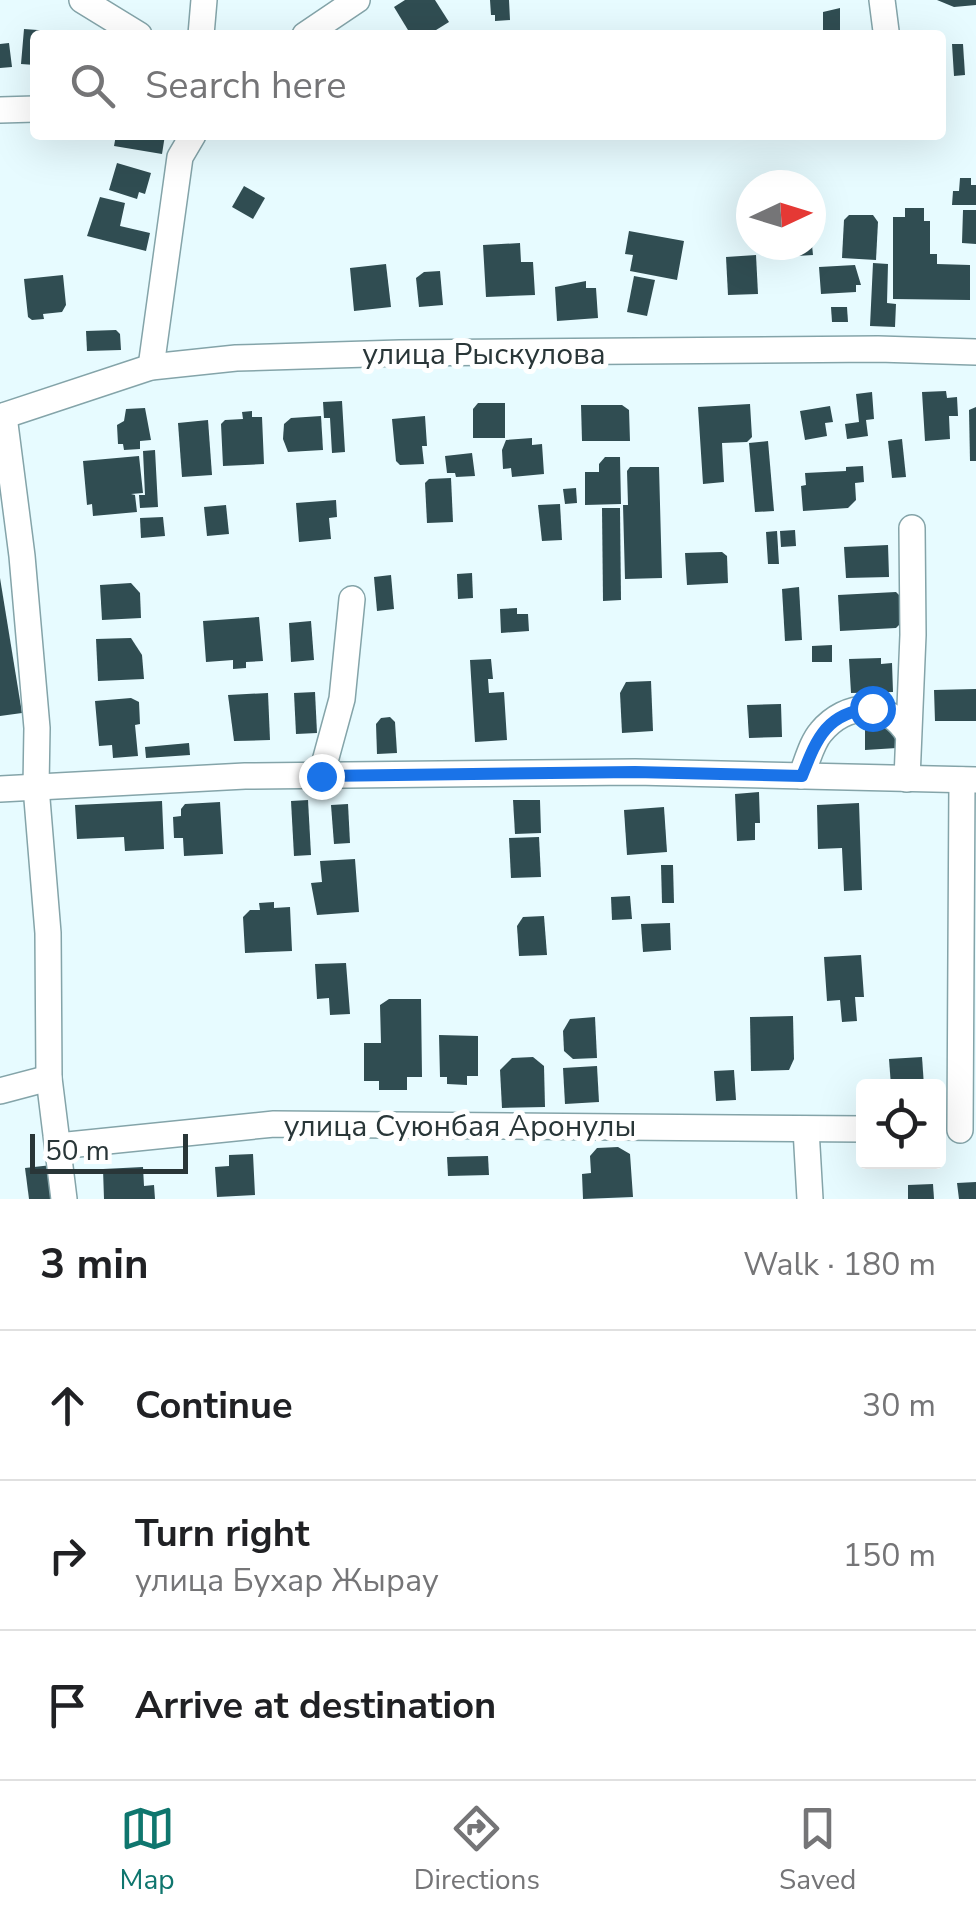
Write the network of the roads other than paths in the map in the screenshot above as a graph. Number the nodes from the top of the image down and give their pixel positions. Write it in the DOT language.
graph roads {
  1 [pos="82,0"];
  2 [pos="357,0"];
  3 [pos="882,0"];
  4 [pos="131,30"];
  5 [pos="312,30"];
  6 [pos="886,30"];
  7 [pos="30,109"];
  8 [pos="0,110"];
  9 [pos="190,140"];
  10 [pos="976,352"];
  11 [pos="150,366"];
  12 [pos="2,416"];
  13 [pos="912,528"];
  14 [pos="352,599"];
  15 [pos="908,734"];
  16 [pos="321,776"];
  17 [pos="802,776"];
  18 [pos="908,779"];
  19 [pos="969,780"];
  20 [pos="36,787"];
  21 [pos="0,789"];
  22 [pos="48,1078"];
  23 [pos="0,1091"];
  24 [pos="806,1129"];
  25 [pos="856,1130"];
  26 [pos="958,1130"];
  27 [pos="58,1146"];
  28 [pos="64,1199"];
  29 [pos="810,1199"];
  1 -- 4 [label="street"];
  2 -- 5 [label="street"];
  3 -- 6 [label="street"];
  7 -- 8 [label="street"];
  9 -- 11 [label="street"];
  10 -- 11 [label="street, улица Рыскулова"];
  11 -- 12 [label="street, улица Рыскулова"];
  12 -- 20 [label="street"];
  13 -- 15 [label="street"];
  14 -- 16 [label="street"];
  15 -- 17 [label="street"];
  15 -- 18 [label="street"];
  16 -- 17 [label="street"];
  16 -- 20 [label="street"];
  17 -- 18 [label="street"];
  18 -- 19 [label="street"];
  19 -- 26 [label="street"];
  20 -- 21 [label="street"];
  20 -- 22 [label="street"];
  22 -- 23 [label="street"];
  22 -- 27 [label="street"];
  24 -- 25 [label="street, улица Суюнбая Аронулы"];
  24 -- 27 [label="street, улица Суюнбая Аронулы"];
  24 -- 29 [label="street"];
  27 -- 28 [label="street"];
}
